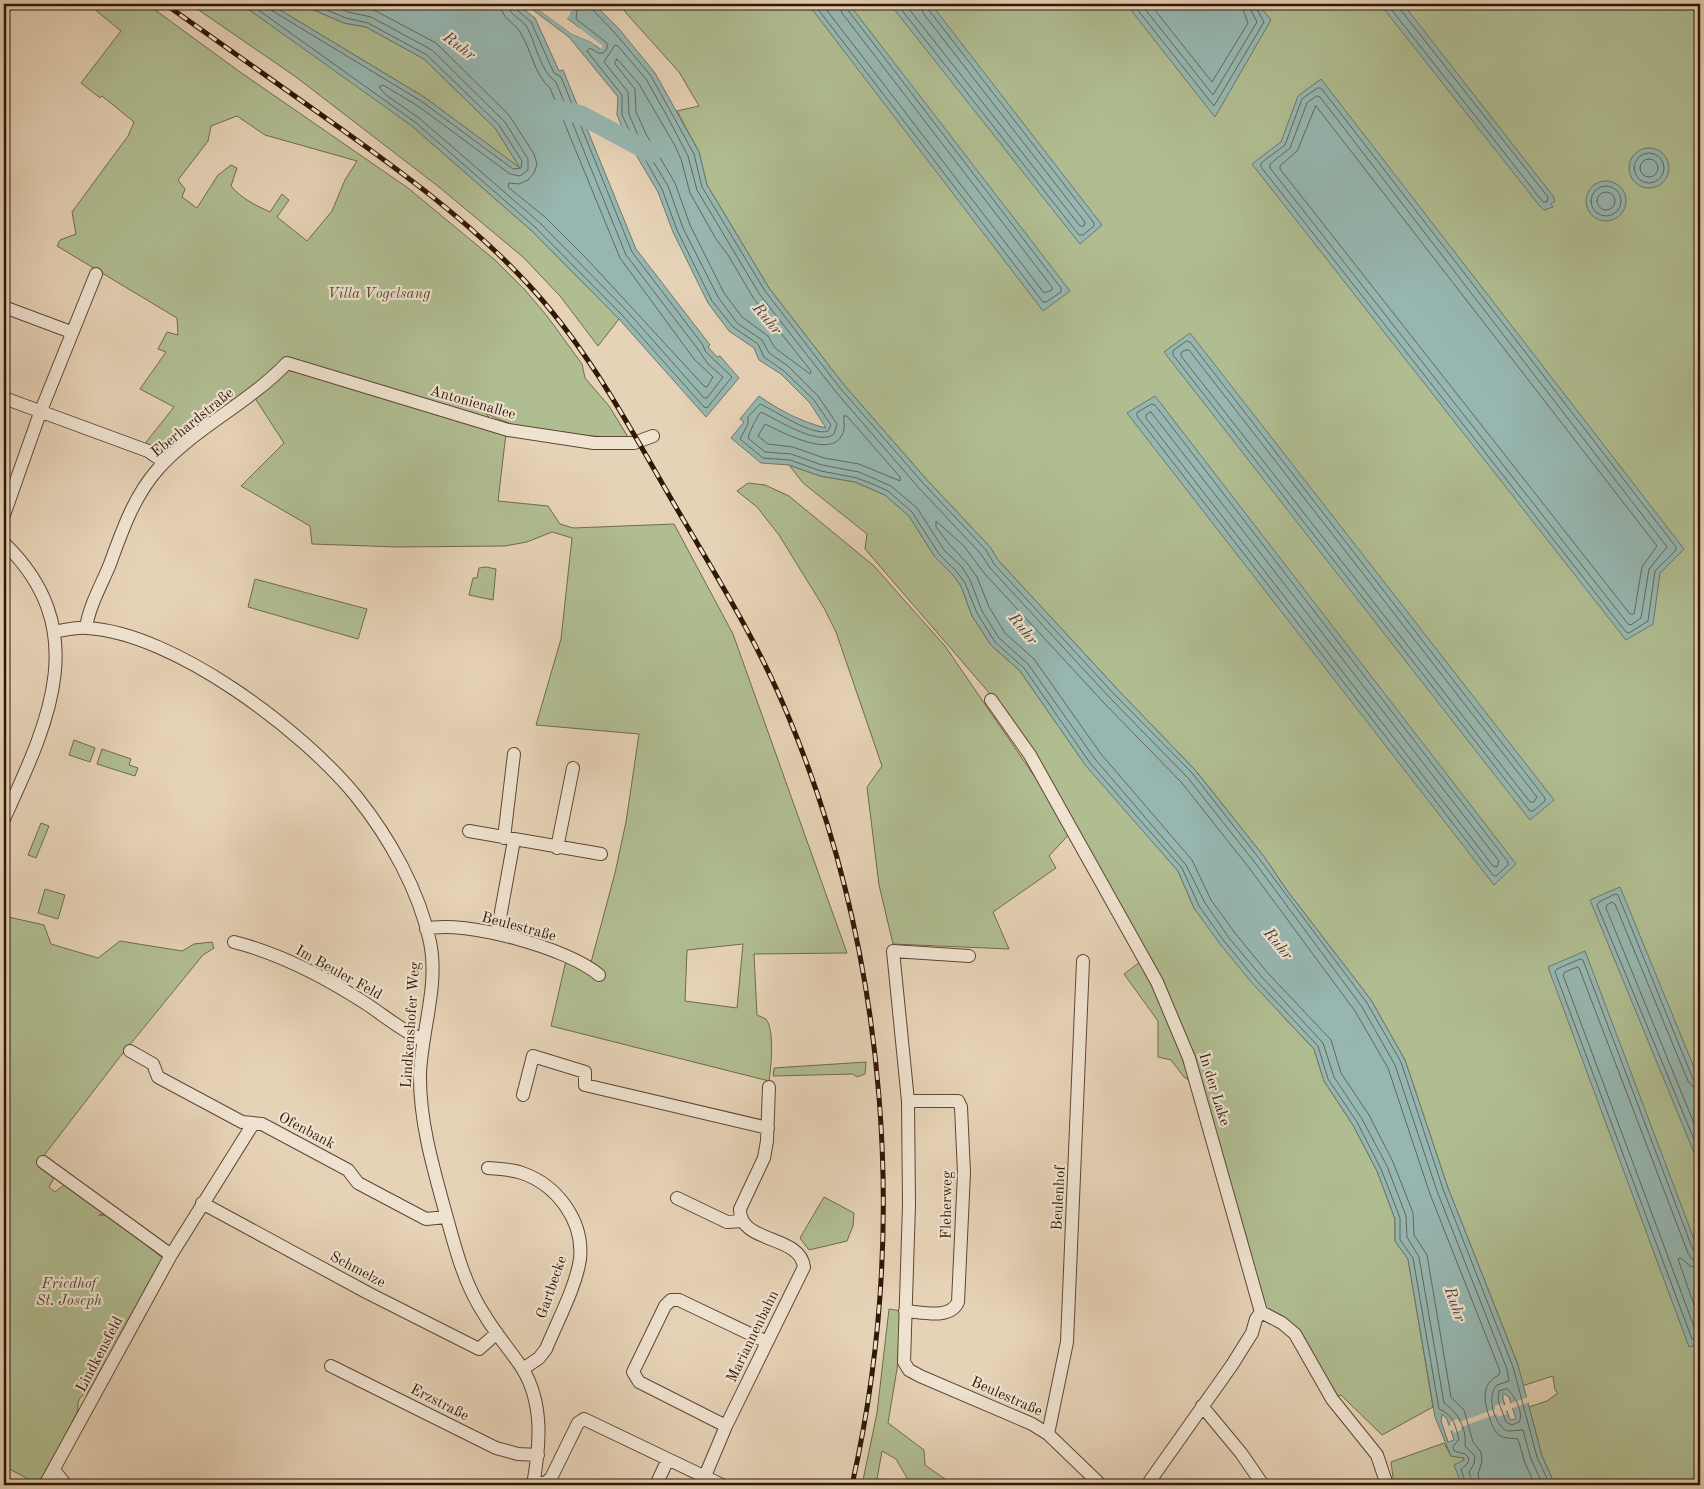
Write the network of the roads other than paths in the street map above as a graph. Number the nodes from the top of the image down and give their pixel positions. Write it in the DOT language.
graph roads {
  1 [pos="96,274"];
  2 [pos="4,307"];
  3 [pos="71,332"];
  4 [pos="287,363"];
  5 [pos="4,398"];
  6 [pos="40,413"];
  7 [pos="653,436"];
  8 [pos="164,462"];
  9 [pos="4,515"];
  10 [pos="4,542"];
  11 [pos="86,628"];
  12 [pos="54,632"];
  13 [pos="991,700"];
  14 [pos="514,754"];
  15 [pos="573,768"];
  16 [pos="4,819"];
  17 [pos="469,831"];
  18 [pos="509,839"];
  19 [pos="557,848"];
  20 [pos="601,854"];
  21 [pos="426,929"];
  22 [pos="497,934"];
  23 [pos="234,942"];
  24 [pos="970,956"];
  25 [pos="1084,961"];
  26 [pos="599,974"];
  27 [pos="423,1040"];
  28 [pos="130,1052"];
  29 [pos="769,1087"];
  30 [pos="523,1095"];
  31 [pos="908,1101"];
  32 [pos="253,1124"];
  33 [pos="768,1128"];
  34 [pos="43,1162"];
  35 [pos="488,1168"];
  36 [pos="677,1198"];
  37 [pos="202,1203"];
  38 [pos="446,1217"];
  39 [pos="742,1221"];
  40 [pos="171,1255"];
  41 [pos="905,1311"];
  42 [pos="1266,1315"];
  43 [pos="497,1332"];
  44 [pos="767,1342"];
  45 [pos="331,1366"];
  46 [pos="523,1369"];
  47 [pos="1202,1406"];
  48 [pos="726,1426"];
  49 [pos="1048,1434"];
  50 [pos="538,1455"];
  51 [pos="668,1459"];
  52 [pos="54,1470"];
  53 [pos="705,1476"];
  54 [pos="533,1484"];
  55 [pos="46,1485"];
  56 [pos="66,1485"];
  57 [pos="656,1485"];
  58 [pos="722,1485"];
  59 [pos="1101,1485"];
  60 [pos="1148,1485"];
  61 [pos="1263,1485"];
  62 [pos="1387,1485"];
  1 -- 3 [label="street"];
  2 -- 3 [label="street"];
  3 -- 6 [label="street"];
  4 -- 7 [label="street, Antonienallee"];
  4 -- 8 [label="street, Eberhardstraße"];
  5 -- 6 [label="street"];
  6 -- 8 [label="street"];
  6 -- 9 [label="street"];
  8 -- 11 [label="street, Eberhardstraße"];
  10 -- 12 [label="street"];
  11 -- 12 [label="street, Lindkenshofer Weg"];
  11 -- 21 [label="street, Lindkenshofer Weg"];
  12 -- 16 [label="street"];
  13 -- 42 [label="street, In der Lake"];
  14 -- 18 [label="street"];
  15 -- 19 [label="street"];
  17 -- 18 [label="street"];
  18 -- 19 [label="street"];
  18 -- 22 [label="street"];
  19 -- 20 [label="street"];
  21 -- 22 [label="street, Beulestraße"];
  21 -- 27 [label="street, Lindkenshofer Weg"];
  22 -- 26 [label="street, Beulestraße"];
  23 -- 27 [label="street, Im Beuler Feld"];
  24 -- 31 [label="street"];
  25 -- 49 [label="street, Beulenhof"];
  27 -- 38 [label="street, Lindkenshofer Weg"];
  28 -- 32 [label="street, Ofenbank"];
  29 -- 33 [label="street"];
  30 -- 33 [label="street"];
  31 -- 41 [label="street"];
  31 -- 41 [label="street, Fleherweg"];
  32 -- 37 [label="street, Lindkensfeld"];
  32 -- 38 [label="street, Ofenbank"];
  33 -- 39 [label="street"];
  34 -- 40 [label="street"];
  35 -- 46 [label="street, Gartbecke"];
  36 -- 39 [label="street, Mariannenbahn"];
  37 -- 40 [label="street, Lindkensfeld"];
  37 -- 43 [label="street, Schmelze"];
  38 -- 43 [label="street, Lindkenshofer Weg"];
  39 -- 44 [label="street, Mariannenbahn"];
  40 -- 52 [label="street, Lindkensfeld"];
  41 -- 49 [label="street, Beulestraße"];
  42 -- 47 [label="street"];
  42 -- 62 [label="street"];
  43 -- 46 [label="street, Lindkenshofer Weg"];
  44 -- 48 [label="street, Mariannenbahn"];
  44 -- 48 [label="street"];
  45 -- 50 [label="street, Erzstraße"];
  46 -- 50 [label="street, Lindkenshofer Weg"];
  47 -- 60 [label="street"];
  47 -- 61 [label="street"];
  48 -- 53 [label="street, Mariannenbahn"];
  49 -- 59 [label="street, Beulestraße"];
  50 -- 54 [label="street, Lindkenshofer Weg"];
  51 -- 53 [label="street"];
  51 -- 54 [label="street"];
  51 -- 57 [label="street"];
  52 -- 55 [label="street, Lindkensfeld"];
  52 -- 56 [label="street"];
  53 -- 58 [label="street"];
}
